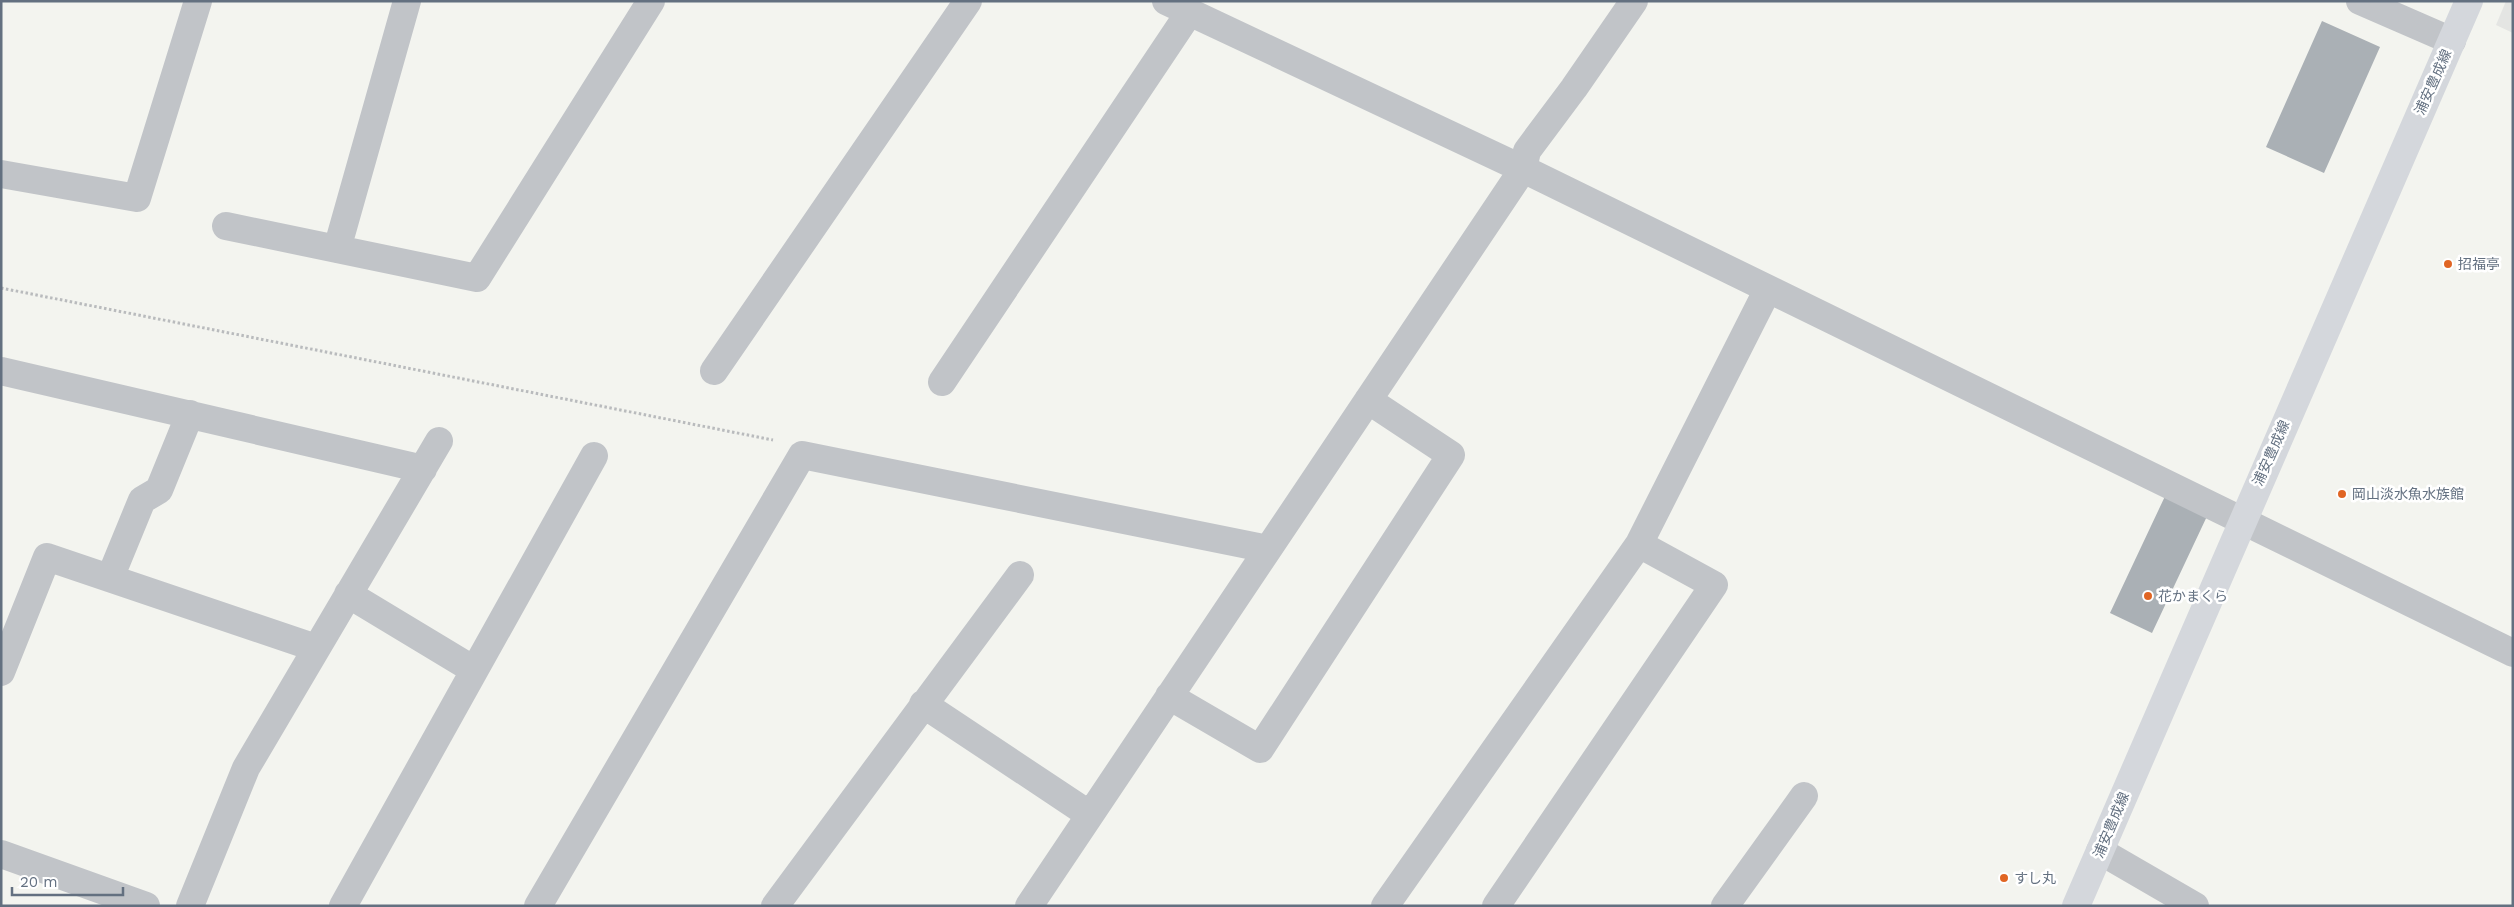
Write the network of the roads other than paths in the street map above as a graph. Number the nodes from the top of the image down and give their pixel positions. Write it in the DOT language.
graph roads {
  1 [pos="198,1"];
  2 [pos="407,1"];
  3 [pos="651,1"];
  4 [pos="968,1"];
  5 [pos="1634,1"];
  6 [pos="2360,1"];
  7 [pos="2469,1"];
  8 [pos="1178,7"];
  9 [pos="2452,40"];
  10 [pos="1523,170"];
  11 [pos="1,174"];
  12 [pos="226,226"];
  13 [pos="337,249"];
  14 [pos="1768,289"];
  15 [pos="1,371"];
  16 [pos="714,371"];
  17 [pos="942,382"];
  18 [pos="1368,400"];
  19 [pos="190,414"];
  20 [pos="439,441"];
  21 [pos="594,456"];
  22 [pos="423,469"];
  23 [pos="2242,520"];
  24 [pos="1639,544"];
  25 [pos="1268,549"];
  26 [pos="1020,575"];
  27 [pos="110,578"];
  28 [pos="348,594"];
  29 [pos="316,648"];
  30 [pos="2513,652"];
  31 [pos="474,670"];
  32 [pos="1,672"];
  33 [pos="1170,696"];
  34 [pos="923,704"];
  35 [pos="1804,796"];
  36 [pos="1090,814"];
  37 [pos="2100,851"];
  38 [pos="1,854"];
  39 [pos="146,906"];
  40 [pos="190,906"];
  41 [pos="343,906"];
  42 [pos="538,906"];
  43 [pos="775,906"];
  44 [pos="1029,906"];
  45 [pos="1386,906"];
  46 [pos="1496,906"];
  47 [pos="1725,906"];
  48 [pos="2076,906"];
  49 [pos="2195,906"];
  1 -- 11 [label="street"];
  2 -- 13 [label="street"];
  3 -- 13 [label="street"];
  4 -- 16 [label="street"];
  5 -- 10 [label="street"];
  6 -- 9 [label="street"];
  7 -- 9 [label="main road, 浦安豊成線"];
  8 -- 10 [label="street"];
  8 -- 17 [label="street"];
  9 -- 23 [label="main road, 浦安豊成線"];
  10 -- 14 [label="street"];
  10 -- 18 [label="street"];
  12 -- 13 [label="street"];
  14 -- 23 [label="street"];
  14 -- 24 [label="street"];
  15 -- 19 [label="street"];
  18 -- 25 [label="street"];
  18 -- 33 [label="street"];
  19 -- 22 [label="street"];
  19 -- 27 [label="street"];
  20 -- 22 [label="street"];
  21 -- 31 [label="street"];
  22 -- 28 [label="street"];
  23 -- 30 [label="street"];
  23 -- 37 [label="main road, 浦安豊成線"];
  24 -- 45 [label="street"];
  24 -- 46 [label="street"];
  25 -- 33 [label="street"];
  25 -- 42 [label="street"];
  26 -- 34 [label="street"];
  27 -- 29 [label="street"];
  27 -- 32 [label="street"];
  28 -- 29 [label="street"];
  28 -- 31 [label="street"];
  29 -- 40 [label="street"];
  31 -- 41 [label="street"];
  33 -- 36 [label="street"];
  34 -- 36 [label="street"];
  34 -- 43 [label="street"];
  35 -- 47 [label="street"];
  36 -- 44 [label="street"];
  37 -- 48 [label="main road, 浦安豊成線"];
  37 -- 49 [label="street"];
  38 -- 39 [label="street"];
}
